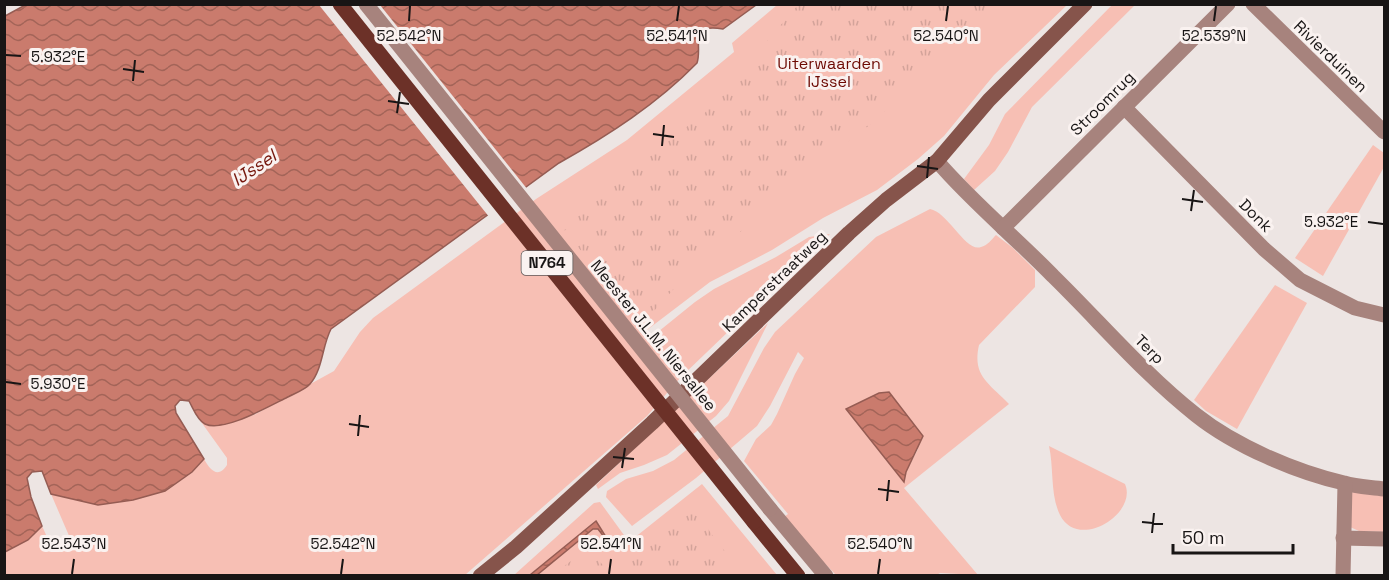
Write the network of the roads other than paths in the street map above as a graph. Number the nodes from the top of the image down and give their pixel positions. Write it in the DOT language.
graph roads {
  1 [pos="340,4"];
  2 [pos="366,4"];
  3 [pos="1085,4"];
  4 [pos="1228,4"];
  5 [pos="1253,4"];
  6 [pos="1124,107"];
  7 [pos="1384,132"];
  8 [pos="937,161"];
  9 [pos="1004,228"];
  10 [pos="1384,315"];
  11 [pos="1345,484"];
  12 [pos="1384,489"];
  13 [pos="1343,538"];
  14 [pos="1384,539"];
  15 [pos="480,576"];
  16 [pos="798,576"];
  17 [pos="826,576"];
  18 [pos="1343,576"];
  1 -- 16 [label="main road, N764, bridge"];
  2 -- 17 [label="street, Meester J.L.M. Niersallee, bridge"];
  3 -- 8 [label="main road, Kamperstraatweg"];
  4 -- 6 [label="street, Stroomrug"];
  5 -- 7 [label="street, Rivierduinen"];
  6 -- 9 [label="street, Stroomrug"];
  6 -- 10 [label="street, Donk"];
  8 -- 9 [label="street, Terp"];
  8 -- 15 [label="main road, Kamperstraatweg"];
  9 -- 11 [label="street, Terp"];
  11 -- 12 [label="street, Terp"];
  11 -- 13 [label="street"];
  13 -- 14 [label="street"];
  13 -- 18 [label="street"];
}
